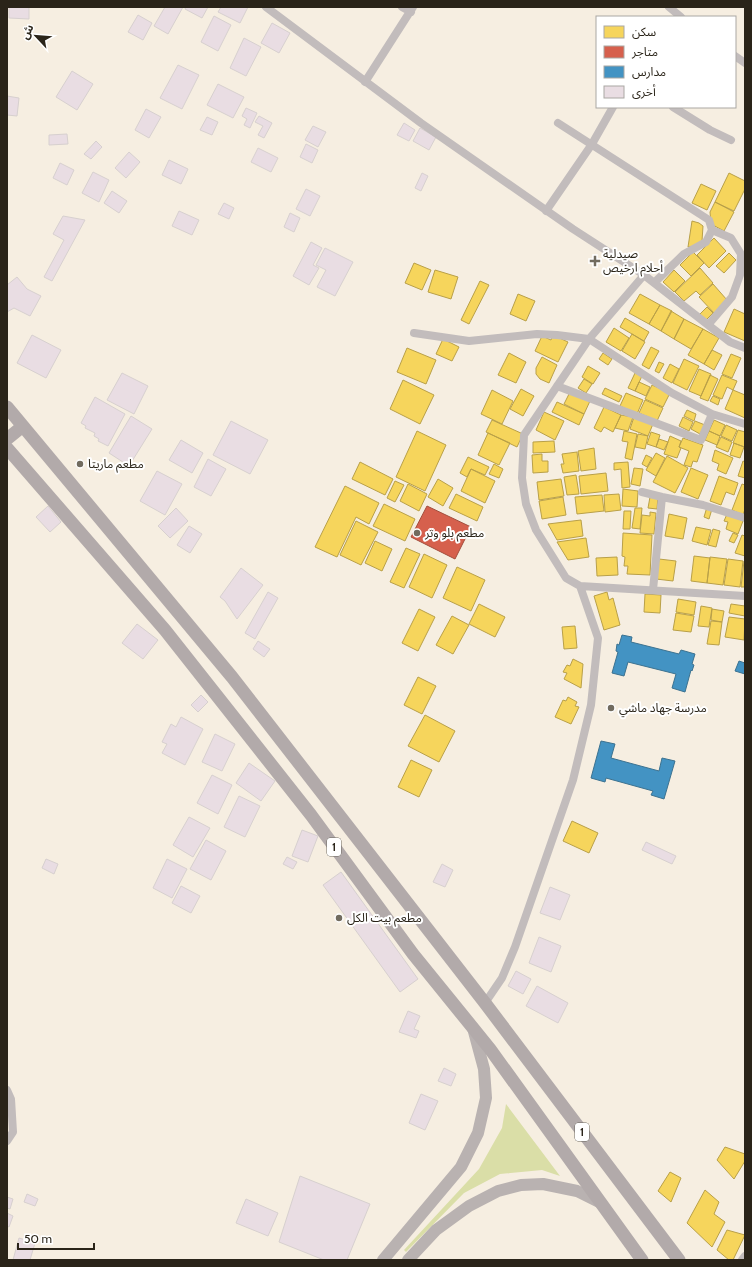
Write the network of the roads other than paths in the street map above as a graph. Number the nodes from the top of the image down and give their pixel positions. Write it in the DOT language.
graph roads {
  1 [pos="266,7"];
  2 [pos="402,7"];
  3 [pos="412,10"];
  4 [pos="736,57"];
  5 [pos="745,63"];
  6 [pos="365,82"];
  7 [pos="612,108"];
  8 [pos="675,108"];
  9 [pos="558,123"];
  10 [pos="731,140"];
  11 [pos="592,144"];
  12 [pos="546,211"];
  13 [pos="712,230"];
  14 [pos="644,275"];
  15 [pos="654,284"];
  16 [pos="708,325"];
  17 [pos="414,333"];
  18 [pos="590,339"];
  19 [pos="745,348"];
  20 [pos="557,386"];
  21 [pos="7,408"];
  22 [pos="712,414"];
  23 [pos="745,424"];
  24 [pos="23,426"];
  25 [pos="7,439"];
  26 [pos="7,448"];
  27 [pos="642,492"];
  28 [pos="662,497"];
  29 [pos="745,518"];
  30 [pos="580,586"];
  31 [pos="653,590"];
  32 [pos="745,596"];
  33 [pos="330,803"];
  34 [pos="311,815"];
  35 [pos="485,1003"];
  36 [pos="473,1028"];
  37 [pos="7,1090"];
  38 [pos="7,1141"];
  39 [pos="599,1202"];
  40 [pos="745,1256"];
  41 [pos="389,1258"];
  42 [pos="408,1260"];
  43 [pos="642,1260"];
  44 [pos="679,1260"];
  45 [pos="742,1260"];
  1 -- 6 [label="street"];
  2 -- 3 [label="street"];
  3 -- 6 [label="street"];
  4 -- 5 [label="street"];
  6 -- 12 [label="street"];
  7 -- 11 [label="street"];
  8 -- 10 [label="street"];
  9 -- 11 [label="street"];
  11 -- 12 [label="street"];
  11 -- 13 [label="street"];
  12 -- 14 [label="street"];
  13 -- 15 [label="street"];
  13 -- 16 [label="street"];
  14 -- 15 [label="street"];
  14 -- 18 [label="street"];
  15 -- 16 [label="street"];
  16 -- 19 [label="street"];
  17 -- 18 [label="street"];
  18 -- 20 [label="street"];
  18 -- 22 [label="street"];
  20 -- 22 [label="street"];
  20 -- 30 [label="street"];
  21 -- 24 [label="main road, 1"];
  22 -- 23 [label="street"];
  24 -- 25 [label="main road"];
  24 -- 33 [label="main road, 1"];
  26 -- 34 [label="main road, 1"];
  27 -- 28 [label="street"];
  28 -- 29 [label="street"];
  28 -- 31 [label="street"];
  30 -- 31 [label="street"];
  30 -- 35 [label="street"];
  31 -- 32 [label="street"];
  33 -- 34 [label="main road"];
  33 -- 35 [label="main road, 1"];
  34 -- 36 [label="main road, 1"];
  35 -- 44 [label="main road, 1"];
  36 -- 39 [label="main road, 1"];
  36 -- 41 [label="main road"];
  37 -- 38 [label="street"];
  39 -- 42 [label="main road"];
  39 -- 43 [label="main road, 1"];
  40 -- 45 [label="street"];
}
